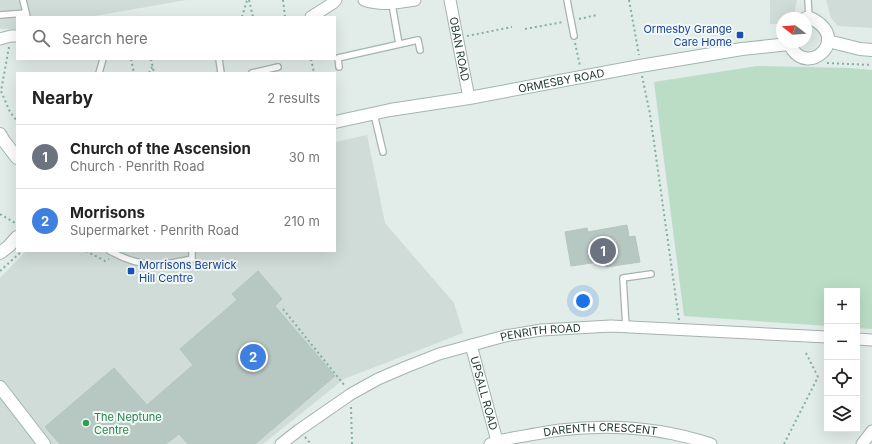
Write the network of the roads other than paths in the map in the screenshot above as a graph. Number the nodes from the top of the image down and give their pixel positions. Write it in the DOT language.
graph roads {
  1 [pos="23,0"];
  2 [pos="336,0"];
  3 [pos="364,0"];
  4 [pos="414,0"];
  5 [pos="450,0"];
  6 [pos="567,0"];
  7 [pos="808,0"];
  8 [pos="392,4"];
  9 [pos="808,12"];
  10 [pos="0,15"];
  11 [pos="27,15"];
  12 [pos="313,16"];
  13 [pos="812,20"];
  14 [pos="574,36"];
  15 [pos="828,40"];
  16 [pos="399,44"];
  17 [pos="776,45"];
  18 [pos="792,48"];
  19 [pos="420,50"];
  20 [pos="872,50"];
  21 [pos="103,60"];
  22 [pos="219,60"];
  23 [pos="339,67"];
  24 [pos="278,68"];
  25 [pos="100,72"];
  26 [pos="222,72"];
  27 [pos="257,72"];
  28 [pos="469,98"];
  29 [pos="374,114"];
  30 [pos="336,122"];
  31 [pos="0,134"];
  32 [pos="382,152"];
  33 [pos="16,157"];
  34 [pos="16,238"];
  35 [pos="112,252"];
  36 [pos="192,252"];
  37 [pos="0,253"];
  38 [pos="651,274"];
  39 [pos="626,326"];
  40 [pos="824,337"];
  41 [pos="860,339"];
  42 [pos="872,340"];
  43 [pos="471,345"];
  44 [pos="2,393"];
  45 [pos="872,431"];
  46 [pos="494,443"];
  47 [pos="44,444"];
  48 [pos="281,444"];
  49 [pos="711,444"];
  50 [pos="862,444"];
  1 -- 11 [label="lane"];
  2 -- 12 [label="street"];
  3 -- 8 [label="street"];
  4 -- 8 [label="street"];
  5 -- 28 [label="street, OBAN ROAD"];
  6 -- 14 [label="lane"];
  7 -- 9 [label="lane"];
  8 -- 16 [label="lane"];
  10 -- 11 [label="lane"];
  13 -- 15 [label="street"];
  15 -- 18 [label="street"];
  15 -- 20 [label="street"];
  16 -- 19 [label="lane"];
  16 -- 23 [label="lane"];
  17 -- 28 [label="street, ORMESBY ROAD"];
  21 -- 25 [label="lane"];
  22 -- 26 [label="lane"];
  24 -- 27 [label="lane"];
  28 -- 29 [label="street, ORMESBY ROAD"];
  29 -- 30 [label="street, ORMESBY ROAD"];
  29 -- 32 [label="lane"];
  31 -- 33 [label="street"];
  34 -- 37 [label="street"];
  35 -- 36 [label="lane"];
  38 -- 39 [label="lane"];
  39 -- 40 [label="street, PENRITH ROAD"];
  39 -- 43 [label="street, PENRITH ROAD"];
  41 -- 42 [label="street"];
  43 -- 46 [label="street, UPSALL ROAD"];
  43 -- 48 [label="street, PENRITH ROAD"];
  44 -- 47 [label="street"];
  45 -- 50 [label="street"];
  46 -- 49 [label="street, DARENTH CRESCENT"];
}
